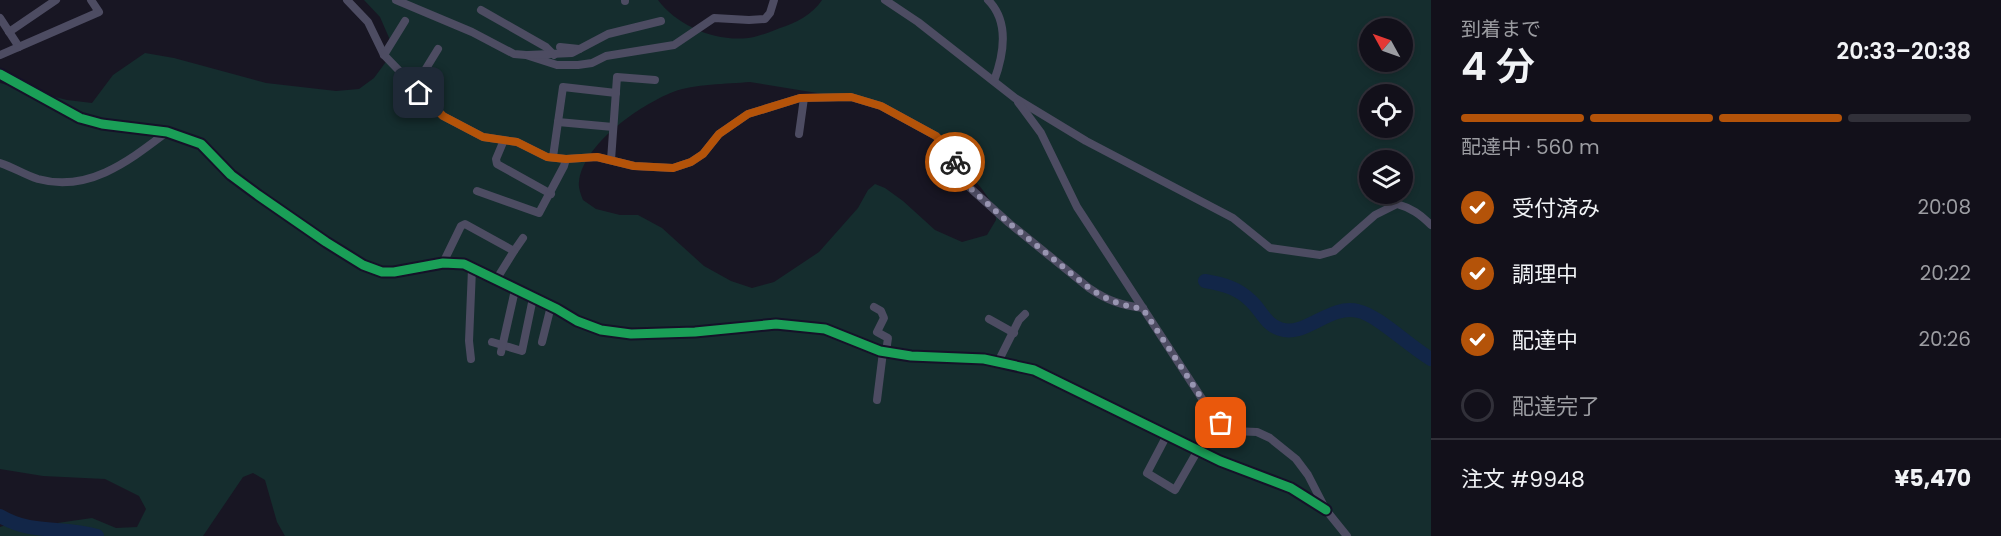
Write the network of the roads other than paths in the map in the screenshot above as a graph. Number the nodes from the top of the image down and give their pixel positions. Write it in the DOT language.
graph roads {
  1 [pos="56,0"];
  2 [pos="91,0"];
  3 [pos="347,0"];
  4 [pos="396,0"];
  5 [pos="774,0"];
  6 [pos="885,0"];
  7 [pos="988,0"];
  8 [pos="410,3"];
  9 [pos="481,10"];
  10 [pos="0,18"];
  11 [pos="405,21"];
  12 [pos="662,21"];
  13 [pos="9,32"];
  14 [pos="19,47"];
  15 [pos="560,47"];
  16 [pos="438,49"];
  17 [pos="580,49"];
  18 [pos="0,55"];
  19 [pos="384,55"];
  20 [pos="526,55"];
  21 [pos="555,55"];
  22 [pos="567,65"];
  23 [pos="0,74"];
  24 [pos="655,80"];
  25 [pos="994,81"];
  26 [pos="414,88"];
  27 [pos="616,93"];
  28 [pos="804,98"];
  29 [pos="1015,98"];
  30 [pos="558,122"];
  31 [pos="613,127"];
  32 [pos="167,132"];
  33 [pos="799,134"];
  34 [pos="504,140"];
  35 [pos="553,157"];
  36 [pos="566,159"];
  37 [pos="611,160"];
  38 [pos="0,163"];
  39 [pos="477,191"];
  40 [pos="551,194"];
  41 [pos="1431,225"];
  42 [pos="524,238"];
  43 [pos="514,251"];
  44 [pos="443,263"];
  45 [pos="472,269"];
  46 [pos="496,280"];
  47 [pos="515,290"];
  48 [pos="533,298"];
  49 [pos="551,306"];
  50 [pos="874,307"];
  51 [pos="1143,309"];
  52 [pos="1025,314"];
  53 [pos="989,319"];
  54 [pos="1014,333"];
  55 [pos="492,342"];
  56 [pos="542,342"];
  57 [pos="502,349"];
  58 [pos="884,352"];
  59 [pos="471,358"];
  60 [pos="998,362"];
  61 [pos="878,400"];
  62 [pos="1167,435"];
  63 [pos="1198,450"];
  64 [pos="1326,510"];
  65 [pos="1347,536"];
  1 -- 13 [label="street"];
  2 -- 14 [label="street"];
  3 -- 19 [label="street"];
  4 -- 8 [label="street"];
  5 -- 22 [label="street"];
  6 -- 25 [label="street"];
  7 -- 25 [label="street"];
  8 -- 20 [label="street"];
  9 -- 21 [label="street"];
  10 -- 13 [label="street"];
  11 -- 19 [label="street"];
  12 -- 17 [label="street"];
  13 -- 14 [label="street"];
  14 -- 18 [label="street"];
  15 -- 17 [label="street"];
  16 -- 26 [label="street"];
  17 -- 21 [label="street"];
  19 -- 26 [label="street"];
  20 -- 21 [label="street"];
  20 -- 22 [label="street"];
  21 -- 22 [label="street"];
  23 -- 32 [label="street"];
  24 -- 27 [label="street"];
  25 -- 29 [label="street"];
  26 -- 34 [label="street"];
  27 -- 30 [label="street"];
  27 -- 31 [label="street"];
  28 -- 33 [label="street"];
  28 -- 37 [label="street"];
  28 -- 51 [label="street"];
  29 -- 41 [label="street"];
  29 -- 51 [label="street"];
  30 -- 31 [label="street"];
  30 -- 35 [label="street"];
  31 -- 37 [label="street"];
  32 -- 38 [label="street"];
  32 -- 44 [label="street"];
  34 -- 35 [label="street"];
  34 -- 40 [label="street"];
  35 -- 36 [label="street"];
  36 -- 37 [label="street"];
  36 -- 40 [label="street"];
  39 -- 40 [label="street"];
  42 -- 43 [label="street"];
  43 -- 44 [label="street"];
  43 -- 46 [label="street"];
  44 -- 45 [label="street"];
  45 -- 46 [label="street"];
  45 -- 59 [label="street"];
  46 -- 47 [label="street"];
  47 -- 48 [label="street"];
  47 -- 57 [label="street"];
  48 -- 49 [label="street"];
  48 -- 57 [label="street"];
  49 -- 56 [label="street"];
  49 -- 58 [label="street"];
  50 -- 58 [label="street"];
  51 -- 64 [label="street"];
  52 -- 54 [label="street"];
  53 -- 54 [label="street"];
  54 -- 60 [label="street"];
  55 -- 57 [label="street"];
  58 -- 60 [label="street"];
  58 -- 61 [label="street"];
  60 -- 62 [label="street"];
  62 -- 63 [label="street"];
  62 -- 63 [label="street"];
  63 -- 64 [label="street"];
  64 -- 65 [label="street"];
}
